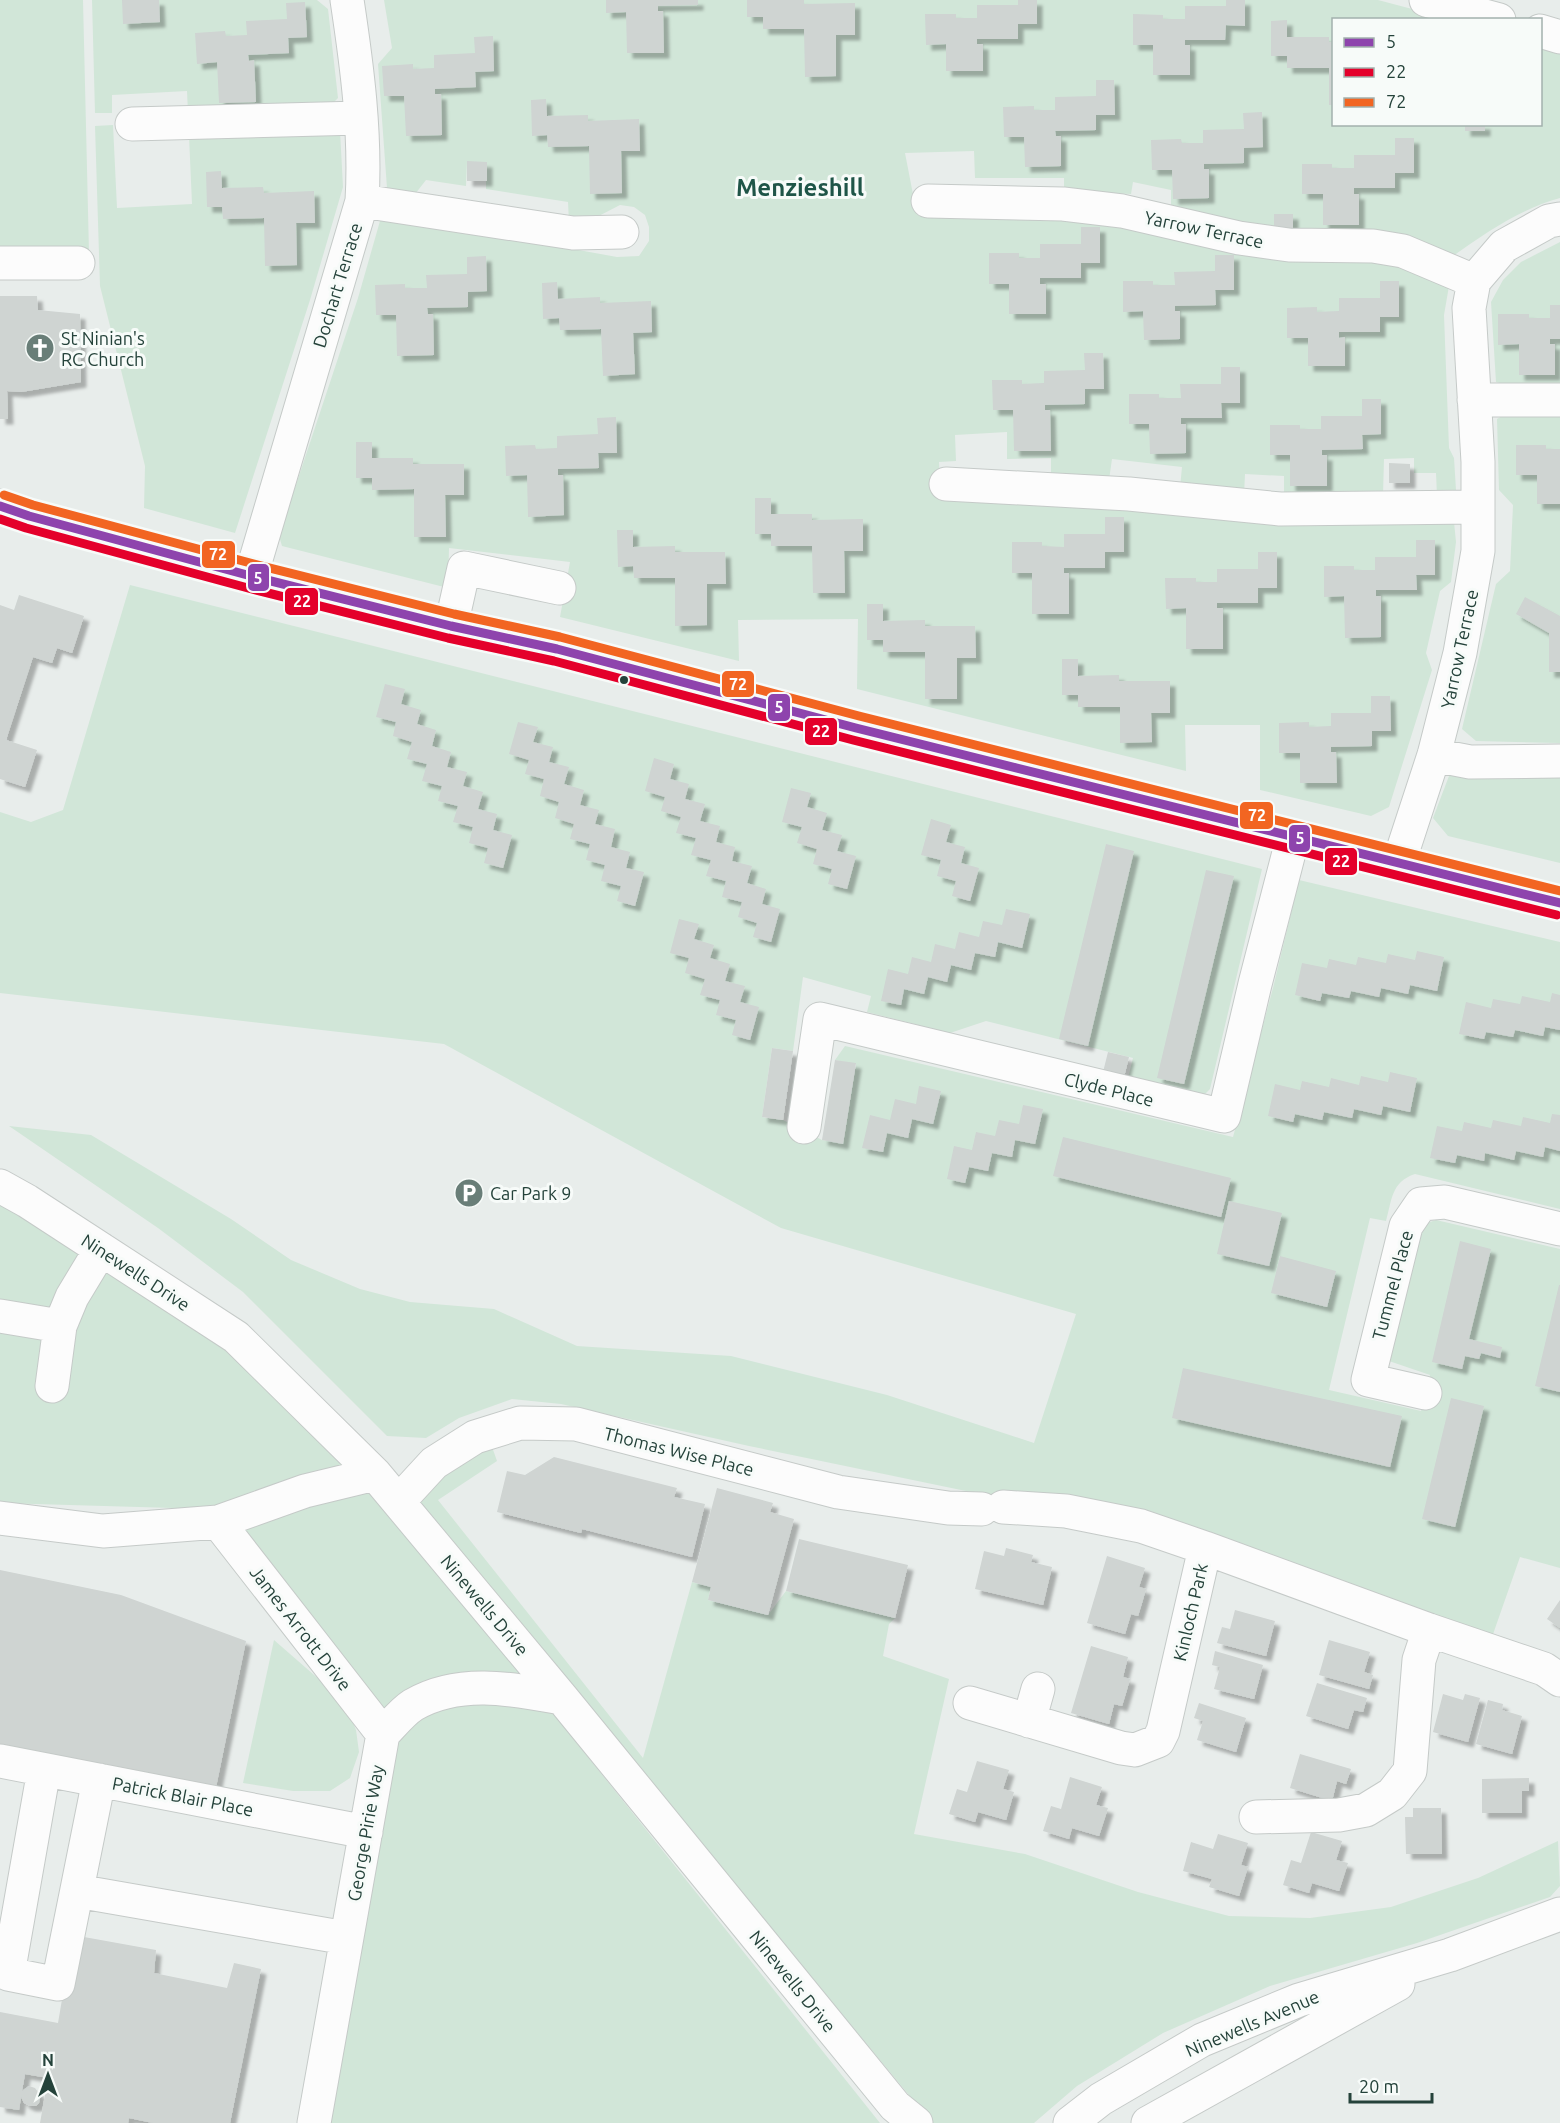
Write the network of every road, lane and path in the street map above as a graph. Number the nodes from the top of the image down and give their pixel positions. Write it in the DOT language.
graph roads {
  1 [pos="347,0"];
  2 [pos="1426,0"];
  3 [pos="1492,18"];
  4 [pos="1542,32"];
  5 [pos="1560,37"];
  6 [pos="360,118"];
  7 [pos="132,124"];
  8 [pos="362,201"];
  9 [pos="928,201"];
  10 [pos="1560,219"];
  11 [pos="622,232"];
  12 [pos="0,263"];
  13 [pos="78,263"];
  14 [pos="1474,281"];
  15 [pos="1474,399"];
  16 [pos="1560,400"];
  17 [pos="946,484"];
  18 [pos="0,506"];
  19 [pos="1478,507"];
  20 [pos="251,576"];
  21 [pos="559,588"];
  22 [pos="451,626"];
  23 [pos="1434,755"];
  24 [pos="1560,761"];
  25 [pos="1293,837"];
  26 [pos="1399,862"];
  27 [pos="1560,903"];
  28 [pos="804,1127"];
  29 [pos="0,1186"];
  30 [pos="1560,1229"];
  31 [pos="101,1249"];
  32 [pos="0,1316"];
  33 [pos="60,1326"];
  34 [pos="52,1386"];
  35 [pos="1425,1393"];
  36 [pos="375,1474"];
  37 [pos="399,1501"];
  38 [pos="0,1518"];
  39 [pos="218,1522"];
  40 [pos="1205,1548"];
  41 [pos="1429,1630"];
  42 [pos="1560,1680"];
  43 [pos="1038,1689"];
  44 [pos="562,1698"];
  45 [pos="970,1703"];
  46 [pos="1029,1720"];
  47 [pos="383,1734"];
  48 [pos="0,1761"];
  49 [pos="44,1770"];
  50 [pos="99,1780"];
  51 [pos="1256,1817"];
  52 [pos="366,1832"];
  53 [pos="76,1891"];
  54 [pos="1560,1914"];
  55 [pos="346,1938"];
  56 [pos="1450,1955"];
  57 [pos="904,2117"];
  58 [pos="314,2123"];
  59 [pos="1070,2123"];
  60 [pos="1148,2123"];
  1 -- 6 [label="street, Dochart Terrace"];
  2 -- 3 [label="street"];
  4 -- 5 [label="street"];
  6 -- 7 [label="street"];
  6 -- 8 [label="street, Dochart Terrace"];
  8 -- 11 [label="street, Dochart Terrace"];
  8 -- 20 [label="street, Dochart Terrace"];
  9 -- 14 [label="street, Yarrow Terrace"];
  10 -- 14 [label="street"];
  12 -- 13 [label="street"];
  14 -- 15 [label="street, Yarrow Terrace"];
  15 -- 16 [label="street"];
  15 -- 19 [label="street, Yarrow Terrace"];
  17 -- 19 [label="street"];
  18 -- 20 [label="street"];
  19 -- 23 [label="street, Yarrow Terrace"];
  20 -- 22 [label="street"];
  21 -- 22 [label="street"];
  22 -- 25 [label="street"];
  23 -- 24 [label="street"];
  23 -- 26 [label="street, Yarrow Terrace"];
  25 -- 26 [label="street"];
  25 -- 28 [label="street, Clyde Place"];
  26 -- 27 [label="street"];
  29 -- 31 [label="street, Ninewells Drive"];
  30 -- 35 [label="street, Tummel Place"];
  31 -- 33 [label="street"];
  31 -- 36 [label="street, Ninewells Drive"];
  32 -- 33 [label="street"];
  33 -- 34 [label="street"];
  36 -- 37 [label="street, Ninewells Drive"];
  36 -- 39 [label="street"];
  37 -- 40 [label="street, Thomas Wise Place"];
  37 -- 44 [label="street, Ninewells Drive"];
  38 -- 39 [label="street"];
  39 -- 47 [label="street, James Arrott Drive"];
  40 -- 41 [label="street, Kinloch Park"];
  40 -- 46 [label="street, Kinloch Park"];
  41 -- 42 [label="street, Kinloch Park"];
  41 -- 51 [label="street"];
  43 -- 46 [label="street"];
  44 -- 47 [label="street"];
  44 -- 57 [label="street, Ninewells Drive"];
  45 -- 46 [label="street, Kinloch Park"];
  47 -- 52 [label="street, George Pirie Way"];
  48 -- 49 [label="street, Patrick Blair Place"];
  49 -- 50 [label="street, Patrick Blair Place"];
  49 -- 53 [label="street"];
  50 -- 52 [label="street, Patrick Blair Place"];
  50 -- 53 [label="street"];
  52 -- 55 [label="street, George Pirie Way"];
  53 -- 55 [label="street"];
  54 -- 56 [label="street, Ninewells Avenue"];
  55 -- 58 [label="street, George Pirie Way"];
  56 -- 59 [label="street, Ninewells Avenue"];
  56 -- 60 [label="street, Ninewells Avenue"];
}
